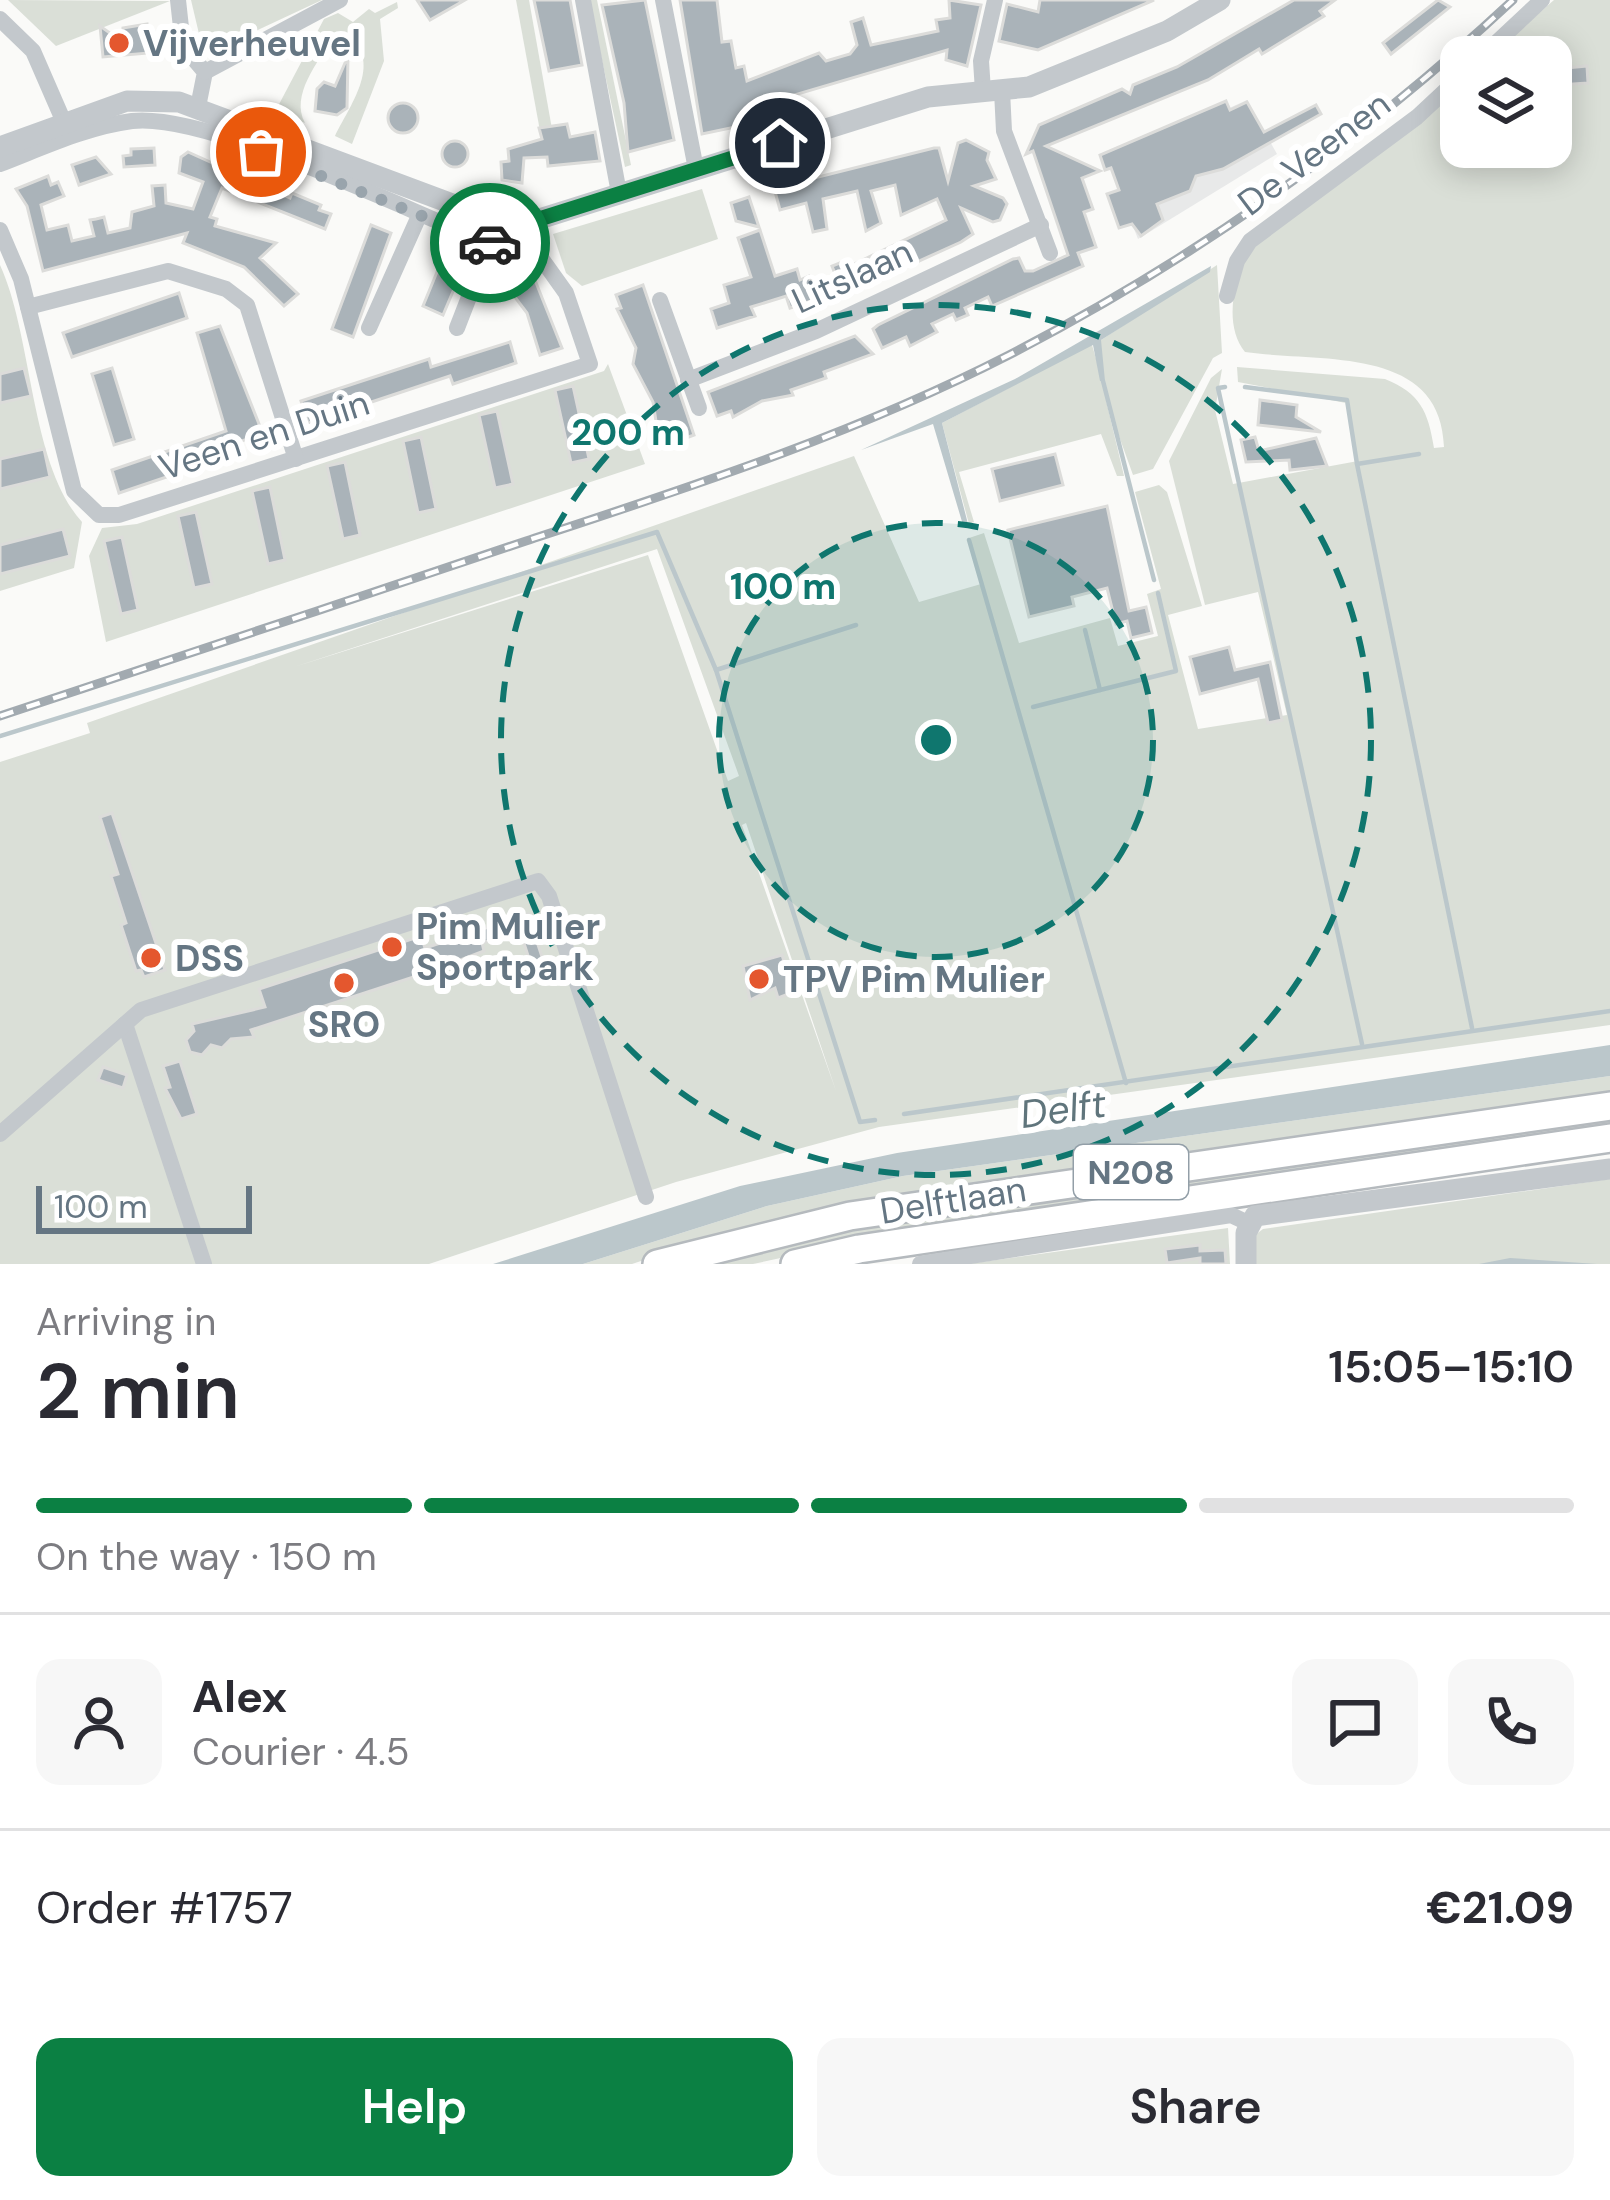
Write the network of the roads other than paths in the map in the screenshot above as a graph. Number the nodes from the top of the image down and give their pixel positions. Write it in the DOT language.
graph roads {
  1 [pos="178,0"];
  2 [pos="340,0"];
  3 [pos="583,0"];
  4 [pos="664,0"];
  5 [pos="995,0"];
  6 [pos="1220,0"];
  7 [pos="1542,0"];
  8 [pos="0,19"];
  9 [pos="1503,36"];
  10 [pos="205,72"];
  11 [pos="992,91"];
  12 [pos="1440,96"];
  13 [pos="198,107"];
  14 [pos="63,120"];
  15 [pos="0,147"];
  16 [pos="0,164"];
  17 [pos="696,170"];
  18 [pos="619,193"];
  19 [pos="419,216"];
  20 [pos="1041,225"];
  21 [pos="0,230"];
  22 [pos="532,232"];
  23 [pos="490,243"];
  24 [pos="1051,253"];
  25 [pos="1227,296"];
  26 [pos="660,300"];
  27 [pos="28,308"];
  28 [pos="369,328"];
  29 [pos="457,328"];
  30 [pos="688,380"];
  31 [pos="699,408"];
  32 [pos="296,459"];
  33 [pos="125,1024"];
  34 [pos="1610,1106"];
  35 [pos="0,1134"];
  36 [pos="1610,1138"];
  37 [pos="1610,1169"];
  38 [pos="646,1197"];
  39 [pos="1248,1223"];
  40 [pos="204,1264"];
  41 [pos="657,1264"];
  42 [pos="795,1264"];
  43 [pos="920,1264"];
  44 [pos="1246,1264"];
  1 -- 10 [label="street"];
  2 -- 10 [label="street"];
  3 -- 18 [label="street"];
  4 -- 17 [label="street"];
  5 -- 11 [label="street"];
  6 -- 11 [label="street"];
  7 -- 9 [label="street"];
  8 -- 14 [label="street"];
  10 -- 13 [label="street"];
  11 -- 17 [label="street"];
  11 -- 20 [label="street"];
  12 -- 25 [label="street, De Veenen"];
  13 -- 14 [label="street"];
  13 -- 22 [label="street"];
  14 -- 15 [label="street"];
  16 -- 19 [label="street"];
  17 -- 18 [label="street"];
  18 -- 22 [label="street"];
  19 -- 23 [label="street"];
  19 -- 28 [label="street"];
  20 -- 24 [label="street"];
  20 -- 30 [label="street, Litslaan"];
  21 -- 27 [label="street, Veen en Duin"];
  22 -- 23 [label="street"];
  22 -- 32 [label="street, Veen en Duin"];
  23 -- 29 [label="street"];
  26 -- 30 [label="street"];
  27 -- 32 [label="street"];
  27 -- 32 [label="street, Veen en Duin"];
  30 -- 31 [label="street"];
  33 -- 35 [label="street"];
  33 -- 38 [label="street"];
  33 -- 40 [label="street"];
  34 -- 41 [label="main road, Delftlaan / N208"];
  36 -- 42 [label="main road, Delftlaan / N208"];
  37 -- 39 [label="street, Delftlaan"];
  39 -- 43 [label="street, Delftlaan"];
  39 -- 44 [label="street"];
}
